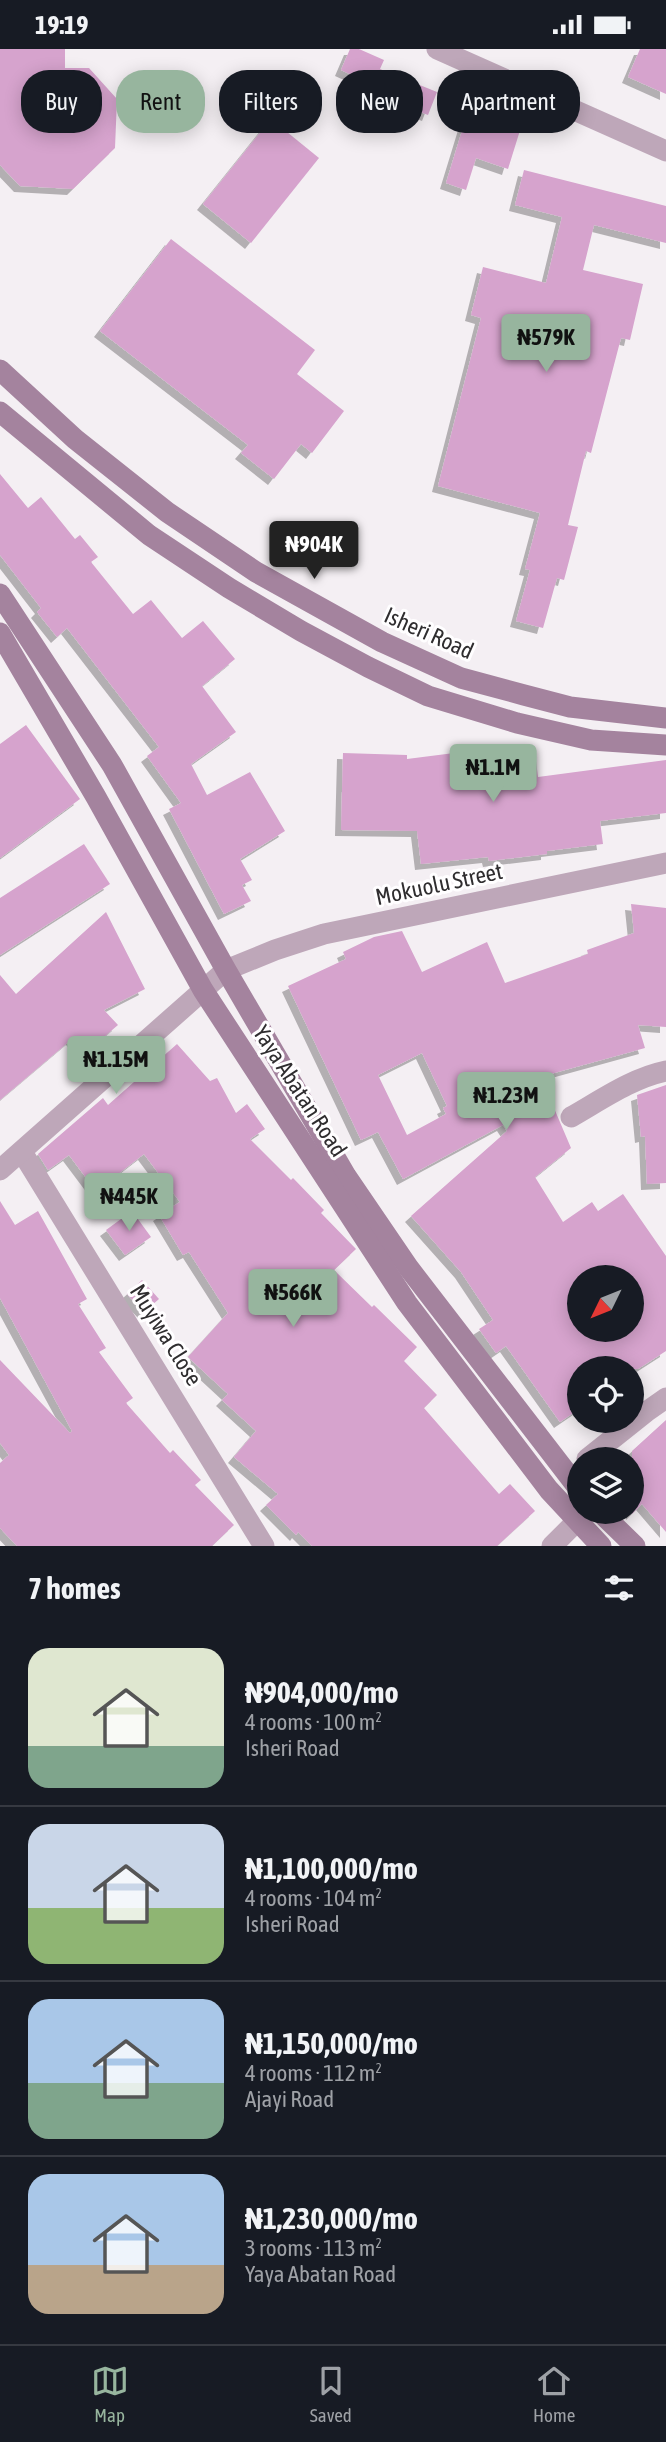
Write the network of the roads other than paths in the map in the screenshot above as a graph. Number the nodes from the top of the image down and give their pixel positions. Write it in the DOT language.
graph roads {
  1 [pos="437,49"];
  2 [pos="666,151"];
  3 [pos="0,370"];
  4 [pos="0,412"];
  5 [pos="1,598"];
  6 [pos="0,633"];
  7 [pos="666,718"];
  8 [pos="666,745"];
  9 [pos="666,863"];
  10 [pos="226,970"];
  11 [pos="203,990"];
  12 [pos="666,1070"];
  13 [pos="571,1117"];
  14 [pos="22,1152"];
  15 [pos="0,1170"];
  16 [pos="666,1398"];
  17 [pos="602,1447"];
  18 [pos="567,1467"];
  19 [pos="567,1481"];
  20 [pos="549,1490"];
  21 [pos="567,1505"];
  22 [pos="573,1524"];
  23 [pos="586,1524"];
  24 [pos="612,1524"];
  25 [pos="264,1546"];
  26 [pos="552,1546"];
  27 [pos="601,1546"];
  28 [pos="635,1546"];
  1 -- 2 [label="street"];
  3 -- 7 [label="main road, Isheri Road"];
  4 -- 8 [label="main road"];
  5 -- 10 [label="main road, Yaya Abatan Road"];
  6 -- 11 [label="main road, Yaya Abatan Road"];
  9 -- 10 [label="street, Mokuolu Street"];
  10 -- 11 [label="street, Mokuolu Street"];
  10 -- 18 [label="main road, Yaya Abatan Road"];
  11 -- 14 [label="street, Mokuolu Street"];
  11 -- 20 [label="main road, Yaya Abatan Road"];
  12 -- 13 [label="street"];
  14 -- 15 [label="street, Mokuolu Street"];
  14 -- 25 [label="street, Muyiwa Close"];
  16 -- 17 [label="street"];
  19 -- 20 [label="street"];
  20 -- 21 [label="main road, Yaya Abatan Road"];
  22 -- 26 [label="street"];
  23 -- 27 [label="main road, Yaya Abatan Road"];
  24 -- 28 [label="main road"];
}
